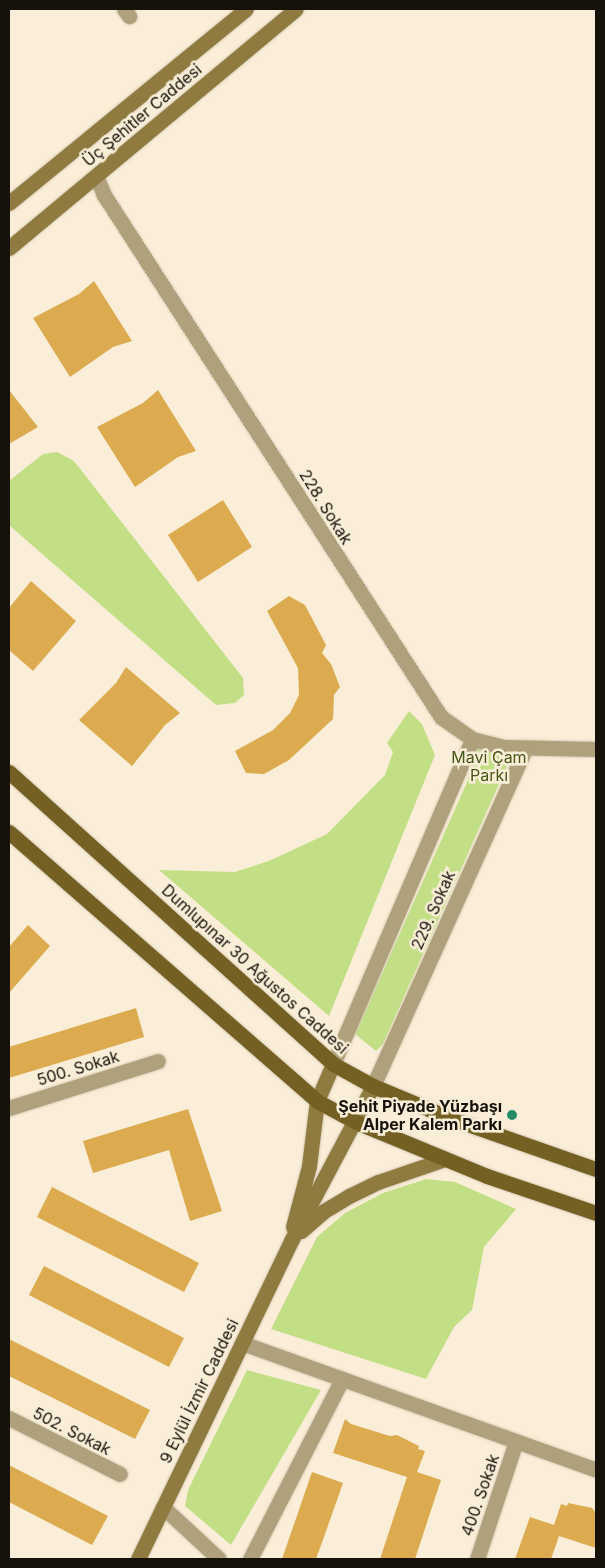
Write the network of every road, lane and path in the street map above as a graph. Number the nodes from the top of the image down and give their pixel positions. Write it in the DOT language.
graph roads {
  1 [pos="246,9"];
  2 [pos="296,9"];
  3 [pos="96,176"];
  4 [pos="9,203"];
  5 [pos="9,248"];
  6 [pos="472,739"];
  7 [pos="525,748"];
  8 [pos="596,749"];
  9 [pos="9,772"];
  10 [pos="9,832"];
  11 [pos="158,1061"];
  12 [pos="333,1064"];
  13 [pos="372,1086"];
  14 [pos="317,1101"];
  15 [pos="9,1108"];
  16 [pos="356,1122"];
  17 [pos="445,1159"];
  18 [pos="596,1169"];
  19 [pos="596,1213"];
  20 [pos="292,1239"];
  21 [pos="242,1343"];
  22 [pos="342,1378"];
  23 [pos="9,1418"];
  24 [pos="516,1441"];
  25 [pos="596,1470"];
  26 [pos="120,1474"];
  27 [pos="163,1507"];
  28 [pos="138,1559"];
  29 [pos="219,1559"];
  30 [pos="250,1559"];
  31 [pos="477,1559"];
  1 -- 4 [label="main road, Üç Şehitler Caddesi"];
  2 -- 3 [label="main road, Üç Şehitler Caddesi"];
  3 -- 5 [label="main road, Üç Şehitler Caddesi"];
  3 -- 6 [label="street, 228. Sokak"];
  6 -- 7 [label="street, 228. Sokak"];
  6 -- 12 [label="street, 229. Sokak"];
  7 -- 8 [label="street, 228. Sokak"];
  7 -- 13 [label="street, 229. Sokak"];
  9 -- 12 [label="main road, Dumlupınar 30 Ağustos Caddesi"];
  10 -- 14 [label="main road"];
  11 -- 15 [label="street, 500. Sokak"];
  12 -- 13 [label="main road, Dumlupınar 30 Ağustos Caddesi"];
  12 -- 14 [label="main road, 9 Eylül İzmir Caddesi"];
  13 -- 16 [label="main road, 9 Eylül İzmir Caddesi"];
  13 -- 18 [label="main road, Dumlupınar 30 Ağustos Caddesi"];
  14 -- 16 [label="main road"];
  14 -- 20 [label="main road, 9 Eylül İzmir Caddesi"];
  16 -- 17 [label="main road"];
  16 -- 20 [label="main road, 9 Eylül İzmir Caddesi"];
  17 -- 19 [label="main road"];
  17 -- 20 [label="main road, 9 Eylül İzmir Caddesi"];
  20 -- 21 [label="main road, 9 Eylül İzmir Caddesi"];
  21 -- 22 [label="street"];
  21 -- 27 [label="main road, 9 Eylül İzmir Caddesi"];
  22 -- 24 [label="street"];
  22 -- 30 [label="street"];
  23 -- 26 [label="street, 502. Sokak"];
  24 -- 25 [label="street"];
  24 -- 31 [label="street, 400. Sokak"];
  27 -- 28 [label="main road, 9 Eylül İzmir Caddesi"];
  27 -- 29 [label="street"];
}
